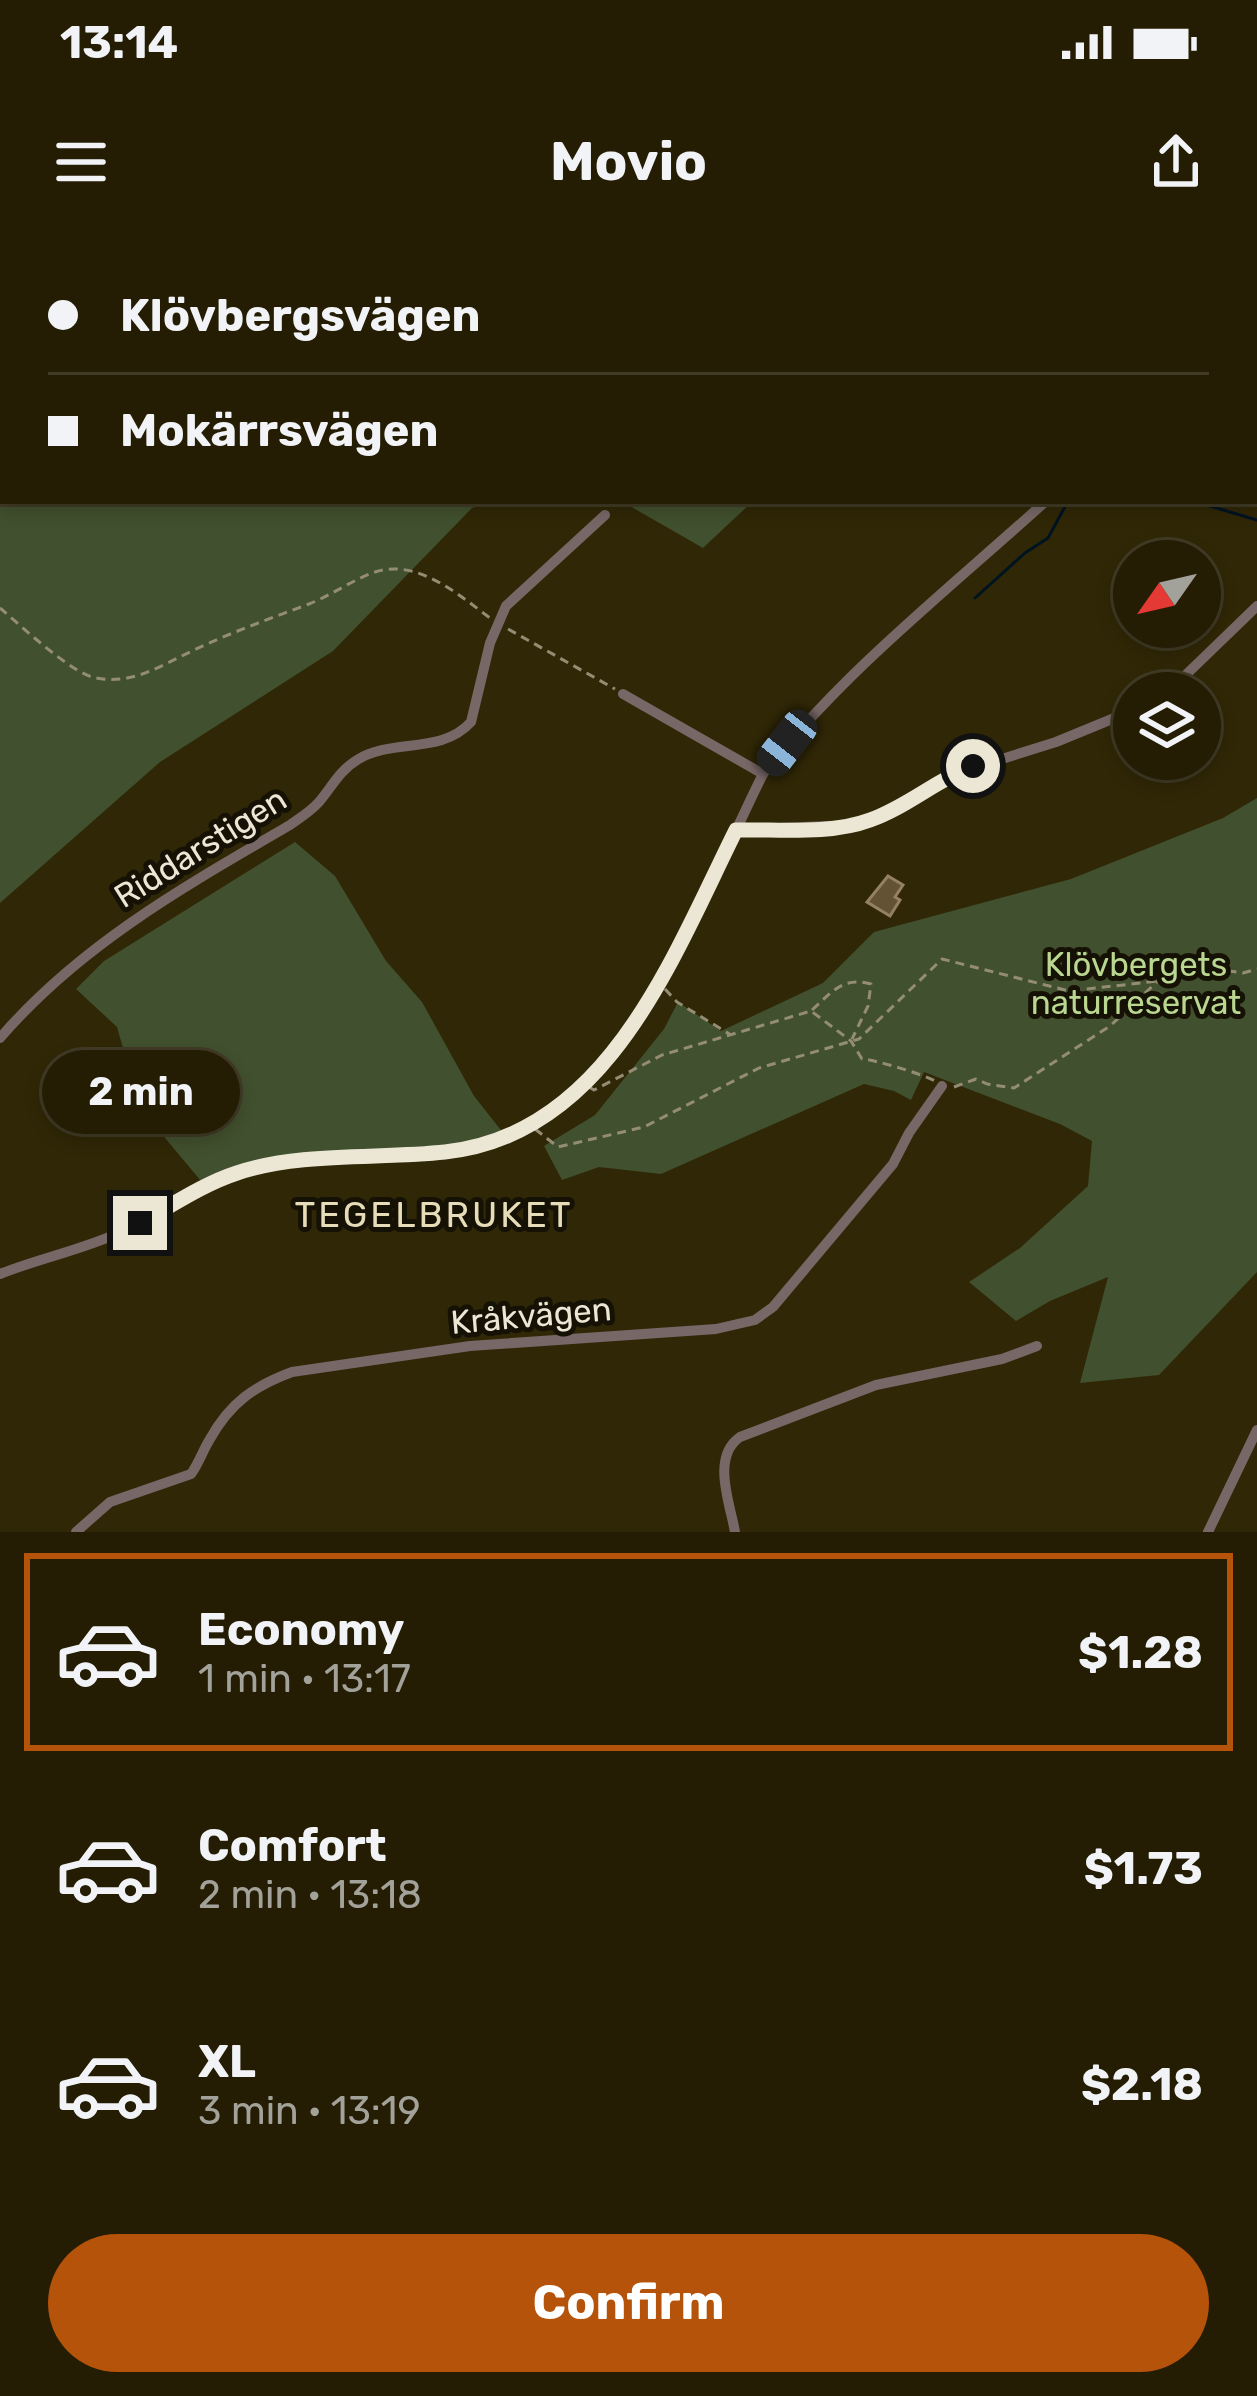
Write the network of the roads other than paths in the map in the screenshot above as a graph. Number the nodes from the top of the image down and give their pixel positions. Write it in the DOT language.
graph roads {
  1 [pos="1043,504"];
  2 [pos="605,515"];
  3 [pos="1257,606"];
  4 [pos="1189,672"];
  5 [pos="623,694"];
  6 [pos="1113,719"];
  7 [pos="763,774"];
  8 [pos="736,830"];
  9 [pos="0,1038"];
  10 [pos="942,1086"];
  11 [pos="0,1274"];
  12 [pos="1036,1346"];
  13 [pos="1257,1430"];
  14 [pos="76,1532"];
  15 [pos="735,1532"];
  16 [pos="1208,1532"];
  1 -- 7 [label="street"];
  2 -- 9 [label="street, Riddarstigen"];
  3 -- 4 [label="street"];
  5 -- 7 [label="street"];
  6 -- 8 [label="street"];
  7 -- 8 [label="street"];
  8 -- 11 [label="street"];
  10 -- 14 [label="street, Kråkvägen"];
  12 -- 15 [label="street"];
  13 -- 16 [label="street"];
}
